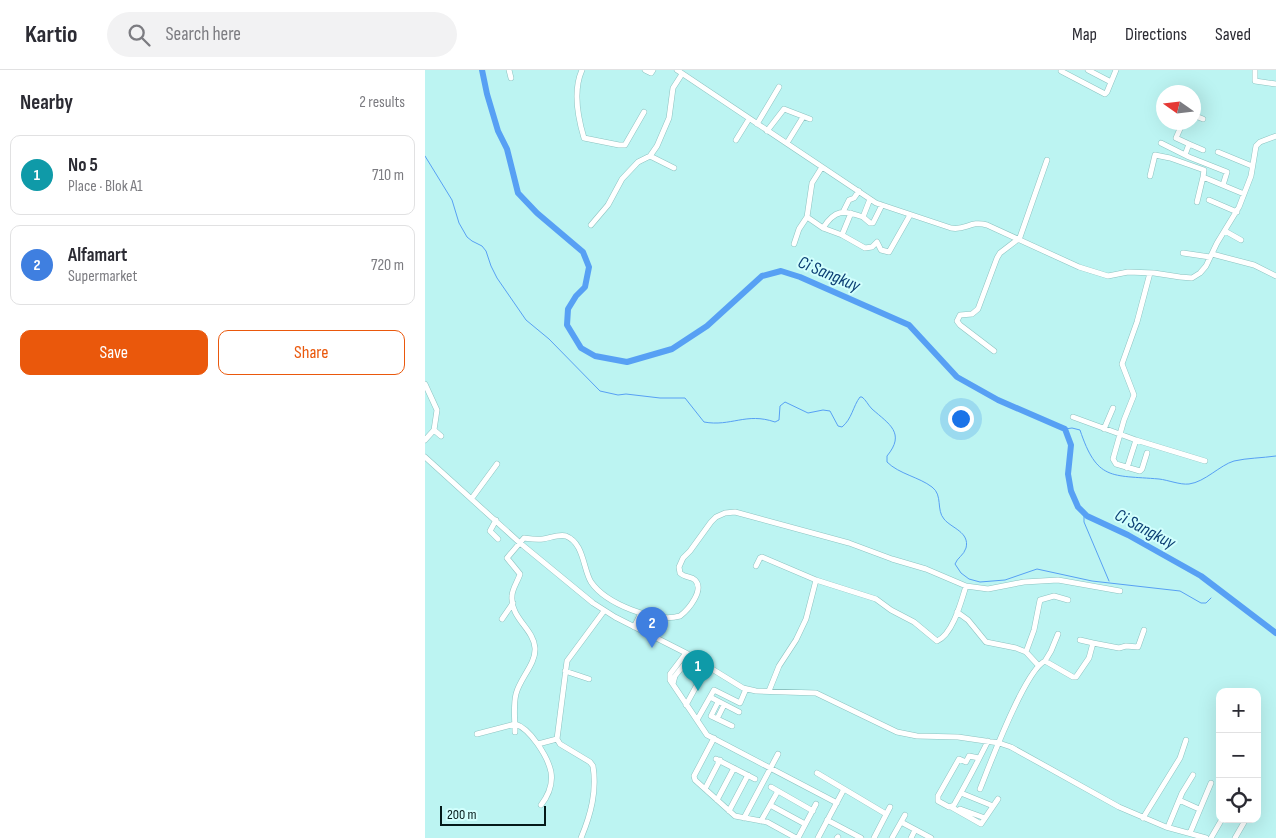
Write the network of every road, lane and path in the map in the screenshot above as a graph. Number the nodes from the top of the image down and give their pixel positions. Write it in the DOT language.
graph roads {
  1 [pos="509,70"];
  2 [pos="581,70"];
  3 [pos="645,70"];
  4 [pos="653,70"];
  5 [pos="677,70"];
  6 [pos="1088,70"];
  7 [pos="1116,70"];
  8 [pos="1255,70"];
  9 [pos="1060,72"];
  10 [pos="682,74"];
  11 [pos="511,78"];
  12 [pos="1111,82"];
  13 [pos="1276,84"];
  14 [pos="779,87"];
  15 [pos="644,112"];
  16 [pos="803,117"];
  17 [pos="749,119"];
  18 [pos="810,119"];
  19 [pos="757,124"];
  20 [pos="1180,130"];
  21 [pos="767,131"];
  22 [pos="1276,136"];
  23 [pos="736,140"];
  24 [pos="787,143"];
  25 [pos="1161,143"];
  26 [pos="1189,144"];
  27 [pos="1203,150"];
  28 [pos="1218,152"];
  29 [pos="1185,155"];
  30 [pos="650,156"];
  31 [pos="1047,160"];
  32 [pos="1252,166"];
  33 [pos="822,167"];
  34 [pos="674,168"];
  35 [pos="1150,176"];
  36 [pos="1203,177"];
  37 [pos="1223,185"];
  38 [pos="859,191"];
  39 [pos="1244,194"];
  40 [pos="870,199"];
  41 [pos="1209,200"];
  42 [pos="1197,202"];
  43 [pos="882,205"];
  44 [pos="843,212"];
  45 [pos="1237,212"];
  46 [pos="851,213"];
  47 [pos="910,215"];
  48 [pos="863,217"];
  49 [pos="807,218"];
  50 [pos="591,225"];
  51 [pos="823,228"];
  52 [pos="1225,231"];
  53 [pos="843,235"];
  54 [pos="1241,240"];
  55 [pos="1016,242"];
  56 [pos="794,244"];
  57 [pos="1183,253"];
  58 [pos="1211,255"];
  59 [pos="1150,273"];
  60 [pos="1276,276"];
  61 [pos="995,351"];
  62 [pos="425,384"];
  63 [pos="1113,408"];
  64 [pos="1073,417"];
  65 [pos="1104,429"];
  66 [pos="434,430"];
  67 [pos="1120,435"];
  68 [pos="441,436"];
  69 [pos="425,440"];
  70 [pos="1135,440"];
  71 [pos="1147,453"];
  72 [pos="425,457"];
  73 [pos="1205,461"];
  74 [pos="497,464"];
  75 [pos="1127,468"];
  76 [pos="472,498"];
  77 [pos="496,520"];
  78 [pos="497,539"];
  79 [pos="520,543"];
  80 [pos="756,566"];
  81 [pos="816,580"];
  82 [pos="966,586"];
  83 [pos="1120,591"];
  84 [pos="1068,600"];
  85 [pos="513,604"];
  86 [pos="604,611"];
  87 [pos="957,612"];
  88 [pos="641,613"];
  89 [pos="502,618"];
  90 [pos="634,627"];
  91 [pos="1144,630"];
  92 [pos="1058,634"];
  93 [pos="1081,640"];
  94 [pos="1093,643"];
  95 [pos="1026,652"];
  96 [pos="688,654"];
  97 [pos="1045,661"];
  98 [pos="1038,665"];
  99 [pos="565,671"];
  100 [pos="589,679"];
  101 [pos="698,683"];
  102 [pos="746,689"];
  103 [pos="769,691"];
  104 [pos="710,697"];
  105 [pos="718,702"];
  106 [pos="687,705"];
  107 [pos="725,705"];
  108 [pos="739,712"];
  109 [pos="717,719"];
  110 [pos="697,720"];
  111 [pos="515,724"];
  112 [pos="732,726"];
  113 [pos="515,732"];
  114 [pos="477,734"];
  115 [pos="714,738"];
  116 [pos="557,739"];
  117 [pos="1186,740"];
  118 [pos="988,742"];
  119 [pos="999,743"];
  120 [pos="537,744"];
  121 [pos="778,754"];
  122 [pos="979,758"];
  123 [pos="734,768"];
  124 [pos="771,768"];
  125 [pos="817,773"];
  126 [pos="748,775"];
  127 [pos="1193,775"];
  128 [pos="755,779"];
  129 [pos="1211,783"];
  130 [pos="771,787"];
  131 [pos="980,788"];
  132 [pos="705,789"];
  133 [pos="844,790"];
  134 [pos="778,791"];
  135 [pos="961,793"];
  136 [pos="998,799"];
  137 [pos="717,800"];
  138 [pos="1179,800"];
  139 [pos="837,803"];
  140 [pos="816,804"];
  141 [pos="541,805"];
  142 [pos="770,805"];
  143 [pos="993,806"];
  144 [pos="890,807"];
  145 [pos="952,807"];
  146 [pos="1199,810"];
  147 [pos="729,811"];
  148 [pos="813,811"];
  149 [pos="886,814"];
  150 [pos="905,815"];
  151 [pos="743,818"];
  152 [pos="1143,818"];
  153 [pos="827,820"];
  154 [pos="761,821"];
  155 [pos="901,822"];
  156 [pos="1220,823"];
  157 [pos="1244,823"];
  158 [pos="805,824"];
  159 [pos="1168,827"];
  160 [pos="915,830"];
  161 [pos="1190,833"];
  162 [pos="581,838"];
  163 [pos="797,838"];
  164 [pos="817,838"];
  165 [pos="861,838"];
  166 [pos="874,838"];
  167 [pos="892,838"];
  168 [pos="911,838"];
  169 [pos="931,838"];
  170 [pos="1206,838"];
  171 [pos="1211,838"];
  172 [pos="1235,838"];
  1 -- 11 [label="street"];
  2 -- 15 [label="street"];
  3 -- 4 [label="street"];
  5 -- 10 [label="street"];
  6 -- 12 [label="street"];
  7 -- 12 [label="street"];
  8 -- 13 [label="street"];
  9 -- 12 [label="street"];
  10 -- 17 [label="street"];
  10 -- 30 [label="street"];
  14 -- 19 [label="street"];
  16 -- 18 [label="street"];
  16 -- 21 [label="street"];
  16 -- 24 [label="street"];
  17 -- 19 [label="street"];
  17 -- 23 [label="street"];
  19 -- 21 [label="street"];
  20 -- 26 [label="street"];
  21 -- 24 [label="street"];
  22 -- 32 [label="street"];
  24 -- 33 [label="street"];
  25 -- 29 [label="street"];
  26 -- 27 [label="street"];
  26 -- 29 [label="street"];
  28 -- 32 [label="street"];
  29 -- 37 [label="street"];
  30 -- 34 [label="street"];
  30 -- 50 [label="street"];
  31 -- 55 [label="street"];
  32 -- 39 [label="street"];
  33 -- 38 [label="street"];
  33 -- 49 [label="street"];
  35 -- 36 [label="street"];
  36 -- 37 [label="street"];
  36 -- 42 [label="street"];
  37 -- 39 [label="street"];
  38 -- 40 [label="street"];
  38 -- 44 [label="street"];
  39 -- 45 [label="street"];
  40 -- 43 [label="street"];
  40 -- 48 [label="street"];
  41 -- 45 [label="street"];
  43 -- 47 [label="street"];
  43 -- 48 [label="street"];
  44 -- 46 [label="street"];
  44 -- 51 [label="street"];
  45 -- 52 [label="street"];
  46 -- 48 [label="street"];
  46 -- 53 [label="street"];
  47 -- 53 [label="street"];
  47 -- 55 [label="street"];
  49 -- 51 [label="street"];
  49 -- 56 [label="street"];
  51 -- 53 [label="street"];
  52 -- 54 [label="street"];
  52 -- 58 [label="street"];
  55 -- 59 [label="street"];
  55 -- 61 [label="street"];
  57 -- 58 [label="street"];
  58 -- 59 [label="street"];
  58 -- 60 [label="street"];
  59 -- 67 [label="street"];
  62 -- 66 [label="street"];
  63 -- 65 [label="street"];
  64 -- 65 [label="street"];
  65 -- 67 [label="street"];
  66 -- 68 [label="street"];
  66 -- 69 [label="street"];
  67 -- 70 [label="street"];
  67 -- 75 [label="street"];
  70 -- 73 [label="street"];
  70 -- 75 [label="street"];
  71 -- 75 [label="street"];
  72 -- 76 [label="street"];
  74 -- 76 [label="street"];
  76 -- 77 [label="street"];
  77 -- 78 [label="street"];
  77 -- 79 [label="street"];
  79 -- 85 [label="street"];
  79 -- 86 [label="street"];
  79 -- 88 [label="street"];
  80 -- 81 [label="street"];
  81 -- 87 [label="street"];
  81 -- 103 [label="street"];
  82 -- 83 [label="street"];
  82 -- 87 [label="street"];
  82 -- 88 [label="street"];
  84 -- 95 [label="street"];
  85 -- 89 [label="street"];
  85 -- 111 [label="street"];
  86 -- 90 [label="street"];
  86 -- 99 [label="street"];
  87 -- 95 [label="street"];
  88 -- 90 [label="street"];
  90 -- 96 [label="street"];
  91 -- 94 [label="street"];
  92 -- 97 [label="street"];
  93 -- 94 [label="street"];
  94 -- 97 [label="street"];
  95 -- 98 [label="street"];
  96 -- 102 [label="street"];
  96 -- 106 [label="street"];
  97 -- 98 [label="street"];
  98 -- 119 [label="street"];
  99 -- 100 [label="street"];
  99 -- 116 [label="street"];
  101 -- 106 [label="street"];
  102 -- 103 [label="street"];
  102 -- 104 [label="street"];
  103 -- 118 [label="street"];
  104 -- 105 [label="street"];
  104 -- 110 [label="street"];
  105 -- 107 [label="street"];
  105 -- 109 [label="street"];
  106 -- 110 [label="street"];
  107 -- 108 [label="street"];
  107 -- 109 [label="street"];
  109 -- 112 [label="street"];
  110 -- 115 [label="street"];
  111 -- 113 [label="street"];
  111 -- 114 [label="street"];
  111 -- 120 [label="street"];
  115 -- 124 [label="street"];
  115 -- 132 [label="street"];
  116 -- 120 [label="street"];
  116 -- 162 [label="street"];
  117 -- 152 [label="street"];
  118 -- 119 [label="street"];
  118 -- 122 [label="street"];
  119 -- 131 [label="street"];
  119 -- 152 [label="street"];
  120 -- 141 [label="street"];
  121 -- 124 [label="street"];
  122 -- 135 [label="street"];
  122 -- 145 [label="street"];
  123 -- 126 [label="street"];
  123 -- 132 [label="street"];
  123 -- 137 [label="street"];
  124 -- 139 [label="street"];
  124 -- 151 [label="street"];
  125 -- 133 [label="street"];
  126 -- 128 [label="street"];
  126 -- 147 [label="street"];
  127 -- 138 [label="street"];
  129 -- 146 [label="street"];
  130 -- 134 [label="street"];
  132 -- 137 [label="street"];
  133 -- 139 [label="street"];
  133 -- 149 [label="street"];
  134 -- 142 [label="street"];
  134 -- 148 [label="street"];
  135 -- 143 [label="street"];
  135 -- 145 [label="street"];
  136 -- 143 [label="street"];
  137 -- 147 [label="street"];
  138 -- 146 [label="street"];
  138 -- 159 [label="street"];
  139 -- 153 [label="street"];
  140 -- 148 [label="street"];
  142 -- 154 [label="street"];
  142 -- 158 [label="street"];
  143 -- 145 [label="street"];
  144 -- 149 [label="street"];
  146 -- 161 [label="street"];
  147 -- 151 [label="street"];
  148 -- 158 [label="street"];
  149 -- 166 [label="street"];
  150 -- 155 [label="street"];
  151 -- 154 [label="street"];
  152 -- 159 [label="street"];
  153 -- 164 [label="street"];
  153 -- 165 [label="street"];
  154 -- 163 [label="street"];
  155 -- 160 [label="street"];
  155 -- 167 [label="street"];
  156 -- 171 [label="street"];
  157 -- 172 [label="street"];
  158 -- 163 [label="street"];
  159 -- 161 [label="street"];
  160 -- 168 [label="street"];
  160 -- 169 [label="street"];
  161 -- 170 [label="street"];
}
